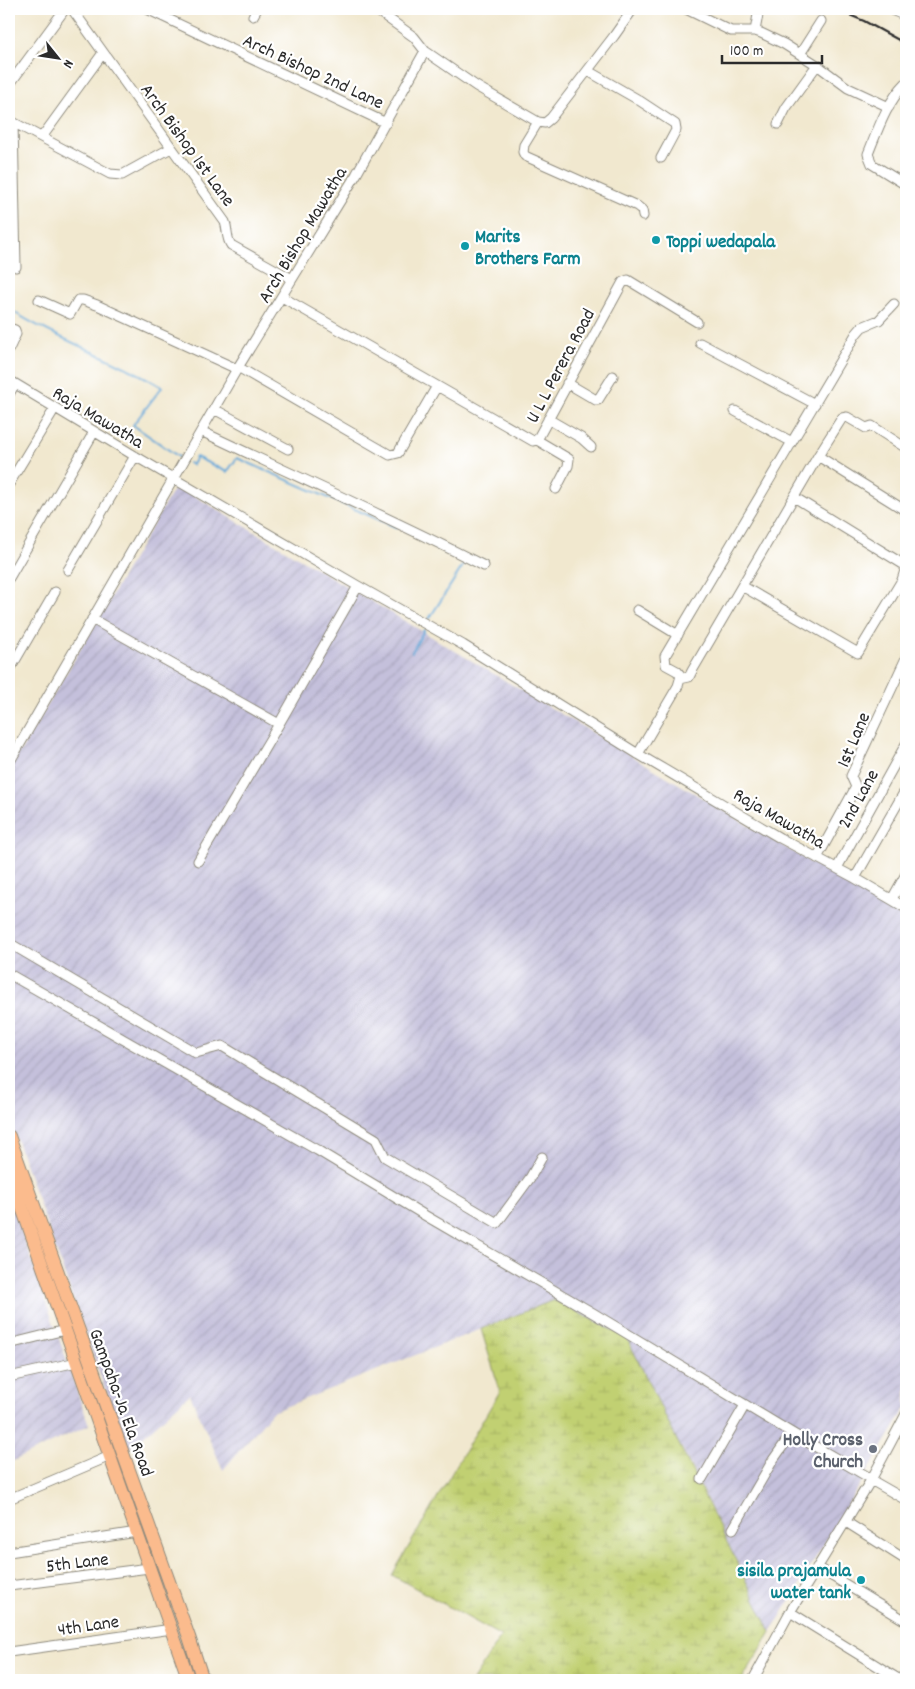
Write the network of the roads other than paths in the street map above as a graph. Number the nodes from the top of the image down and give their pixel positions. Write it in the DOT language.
graph roads {
  1 [pos="65,9"];
  2 [pos="72,9"];
  3 [pos="147,9"];
  4 [pos="375,9"];
  5 [pos="632,9"];
  6 [pos="686,9"];
  7 [pos="759,9"];
  8 [pos="889,9"];
  9 [pos="906,16"];
  10 [pos="820,21"];
  11 [pos="755,31"];
  12 [pos="425,51"];
  13 [pos="103,52"];
  14 [pos="800,54"];
  15 [pos="817,65"];
  16 [pos="588,71"];
  17 [pos="906,83"];
  18 [pos="9,85"];
  19 [pos="889,107"];
  20 [pos="11,121"];
  21 [pos="538,122"];
  22 [pos="386,123"];
  23 [pos="778,124"];
  24 [pos="42,137"];
  25 [pos="171,148"];
  26 [pos="11,156"];
  27 [pos="661,158"];
  28 [pos="906,185"];
  29 [pos="12,195"];
  30 [pos="643,216"];
  31 [pos="16,267"];
  32 [pos="292,279"];
  33 [pos="282,297"];
  34 [pos="39,300"];
  35 [pos="894,304"];
  36 [pos="697,322"];
  37 [pos="9,328"];
  38 [pos="700,343"];
  39 [pos="9,349"];
  40 [pos="237,368"];
  41 [pos="613,376"];
  42 [pos="12,382"];
  43 [pos="568,383"];
  44 [pos="438,386"];
  45 [pos="9,394"];
  46 [pos="815,404"];
  47 [pos="55,408"];
  48 [pos="214,408"];
  49 [pos="735,411"];
  50 [pos="548,419"];
  51 [pos="201,431"];
  52 [pos="94,432"];
  53 [pos="537,440"];
  54 [pos="792,442"];
  55 [pos="590,447"];
  56 [pos="906,448"];
  57 [pos="288,449"];
  58 [pos="135,456"];
  59 [pos="818,456"];
  60 [pos="173,478"];
  61 [pos="9,484"];
  62 [pos="556,489"];
  63 [pos="794,497"];
  64 [pos="906,511"];
  65 [pos="484,566"];
  66 [pos="906,566"];
  67 [pos="68,570"];
  68 [pos="9,578"];
  69 [pos="358,586"];
  70 [pos="742,586"];
  71 [pos="55,592"];
  72 [pos="637,610"];
  73 [pos="92,619"];
  74 [pos="678,635"];
  75 [pos="906,658"];
  76 [pos="9,671"];
  77 [pos="680,679"];
  78 [pos="279,724"];
  79 [pos="906,744"];
  80 [pos="638,754"];
  81 [pos="9,763"];
  82 [pos="906,789"];
  83 [pos="817,858"];
  84 [pos="198,861"];
  85 [pos="837,868"];
  86 [pos="906,874"];
  87 [pos="855,878"];
  88 [pos="892,899"];
  89 [pos="906,908"];
  90 [pos="9,943"];
  91 [pos="9,974"];
  92 [pos="9,1136"];
  93 [pos="542,1157"];
  94 [pos="9,1171"];
  95 [pos="65,1330"];
  96 [pos="9,1344"];
  97 [pos="76,1362"];
  98 [pos="9,1377"];
  99 [pos="745,1405"];
  100 [pos="905,1419"];
  101 [pos="792,1434"];
  102 [pos="110,1456"];
  103 [pos="702,1479"];
  104 [pos="871,1479"];
  105 [pos="9,1499"];
  106 [pos="906,1500"];
  107 [pos="846,1522"];
  108 [pos="734,1529"];
  109 [pos="137,1532"];
  110 [pos="9,1552"];
  111 [pos="906,1560"];
  112 [pos="818,1566"];
  113 [pos="149,1568"];
  114 [pos="9,1586"];
  115 [pos="790,1612"];
  116 [pos="906,1621"];
  117 [pos="172,1629"];
  118 [pos="9,1652"];
  119 [pos="754,1678"];
  120 [pos="189,1680"];
  121 [pos="203,1680"];
  122 [pos="766,1680"];
  123 [pos="900,1680"];
  1 -- 18 [label="street"];
  2 -- 13 [label="street, Arch Bishop 1st Lane"];
  3 -- 22 [label="street, Arch Bishop 2nd Lane"];
  4 -- 12 [label="street"];
  5 -- 16 [label="street"];
  6 -- 11 [label="street"];
  7 -- 11 [label="street"];
  8 -- 9 [label="street"];
  10 -- 14 [label="street"];
  11 -- 14 [label="street"];
  12 -- 21 [label="street"];
  12 -- 22 [label="street, Arch Bishop Mawatha"];
  13 -- 24 [label="street"];
  13 -- 25 [label="street, Arch Bishop 1st Lane"];
  14 -- 15 [label="street"];
  15 -- 19 [label="street"];
  15 -- 23 [label="street"];
  16 -- 21 [label="street"];
  16 -- 27 [label="street"];
  17 -- 19 [label="street"];
  19 -- 28 [label="street"];
  20 -- 24 [label="street"];
  20 -- 26 [label="street"];
  21 -- 30 [label="street"];
  22 -- 32 [label="street, Arch Bishop Mawatha"];
  24 -- 25 [label="street"];
  25 -- 32 [label="street, Arch Bishop 1st Lane"];
  26 -- 29 [label="street"];
  29 -- 31 [label="street"];
  32 -- 33 [label="street, Arch Bishop Mawatha"];
  33 -- 40 [label="street, Arch Bishop Mawatha"];
  33 -- 44 [label="street, U L L Perera Road"];
  34 -- 40 [label="street"];
  35 -- 46 [label="street"];
  36 -- 43 [label="street, U L L Perera Road"];
  37 -- 39 [label="street"];
  38 -- 46 [label="street"];
  40 -- 44 [label="street"];
  40 -- 48 [label="street, Arch Bishop Mawatha"];
  41 -- 43 [label="street"];
  42 -- 45 [label="street"];
  42 -- 47 [label="street, Raja Mawatha"];
  43 -- 50 [label="street, U L L Perera Road"];
  44 -- 53 [label="street, U L L Perera Road"];
  46 -- 54 [label="street"];
  47 -- 52 [label="street, Raja Mawatha"];
  47 -- 61 [label="street"];
  48 -- 51 [label="street, Arch Bishop Mawatha"];
  48 -- 57 [label="street"];
  49 -- 54 [label="street"];
  50 -- 53 [label="street, U L L Perera Road"];
  50 -- 55 [label="street"];
  51 -- 60 [label="street, Arch Bishop Mawatha"];
  51 -- 65 [label="street"];
  52 -- 58 [label="street, Raja Mawatha"];
  52 -- 68 [label="street"];
  53 -- 62 [label="street"];
  54 -- 74 [label="street"];
  56 -- 59 [label="street"];
  58 -- 60 [label="street, Raja Mawatha"];
  58 -- 67 [label="street"];
  59 -- 63 [label="street"];
  59 -- 64 [label="street"];
  60 -- 69 [label="street, Raja Mawatha"];
  60 -- 73 [label="street, Arch Bishop Mawatha"];
  63 -- 66 [label="street"];
  63 -- 70 [label="street"];
  66 -- 70 [label="street"];
  69 -- 78 [label="street"];
  69 -- 80 [label="street, Raja Mawatha"];
  70 -- 77 [label="street"];
  71 -- 76 [label="street"];
  72 -- 74 [label="street"];
  73 -- 78 [label="street"];
  73 -- 81 [label="street, Arch Bishop Mawatha"];
  74 -- 77 [label="street"];
  75 -- 83 [label="street, 1st Lane"];
  77 -- 80 [label="street"];
  78 -- 84 [label="street"];
  79 -- 85 [label="street, 2nd Lane"];
  80 -- 83 [label="street, Raja Mawatha"];
  82 -- 87 [label="street"];
  83 -- 85 [label="street, Raja Mawatha"];
  85 -- 87 [label="street, Raja Mawatha"];
  86 -- 88 [label="street"];
  87 -- 88 [label="street, Raja Mawatha"];
  88 -- 89 [label="street, Raja Mawatha"];
  90 -- 93 [label="street"];
  91 -- 99 [label="street"];
  92 -- 121 [label="highway, Gampaha-Ja Ela Road"];
  94 -- 95 [label="highway, Gampaha-Ja Ela Road"];
  95 -- 96 [label="street"];
  95 -- 97 [label="highway, Gampaha-Ja Ela Road"];
  97 -- 98 [label="street"];
  97 -- 102 [label="highway, Gampaha-Ja Ela Road"];
  99 -- 101 [label="street"];
  99 -- 103 [label="street"];
  100 -- 104 [label="street"];
  101 -- 104 [label="street"];
  101 -- 108 [label="street"];
  102 -- 105 [label="street"];
  102 -- 109 [label="highway, Gampaha-Ja Ela Road"];
  104 -- 106 [label="street"];
  104 -- 107 [label="street"];
  107 -- 111 [label="street"];
  107 -- 112 [label="street"];
  109 -- 110 [label="street"];
  109 -- 113 [label="highway, Gampaha-Ja Ela Road"];
  112 -- 115 [label="street"];
  112 -- 116 [label="street"];
  113 -- 114 [label="street, 5th Lane"];
  113 -- 117 [label="highway, Gampaha-Ja Ela Road"];
  115 -- 119 [label="street"];
  115 -- 123 [label="street"];
  117 -- 118 [label="street, 4th Lane"];
  117 -- 120 [label="highway, Gampaha-Ja Ela Road"];
  119 -- 122 [label="street"];
}
